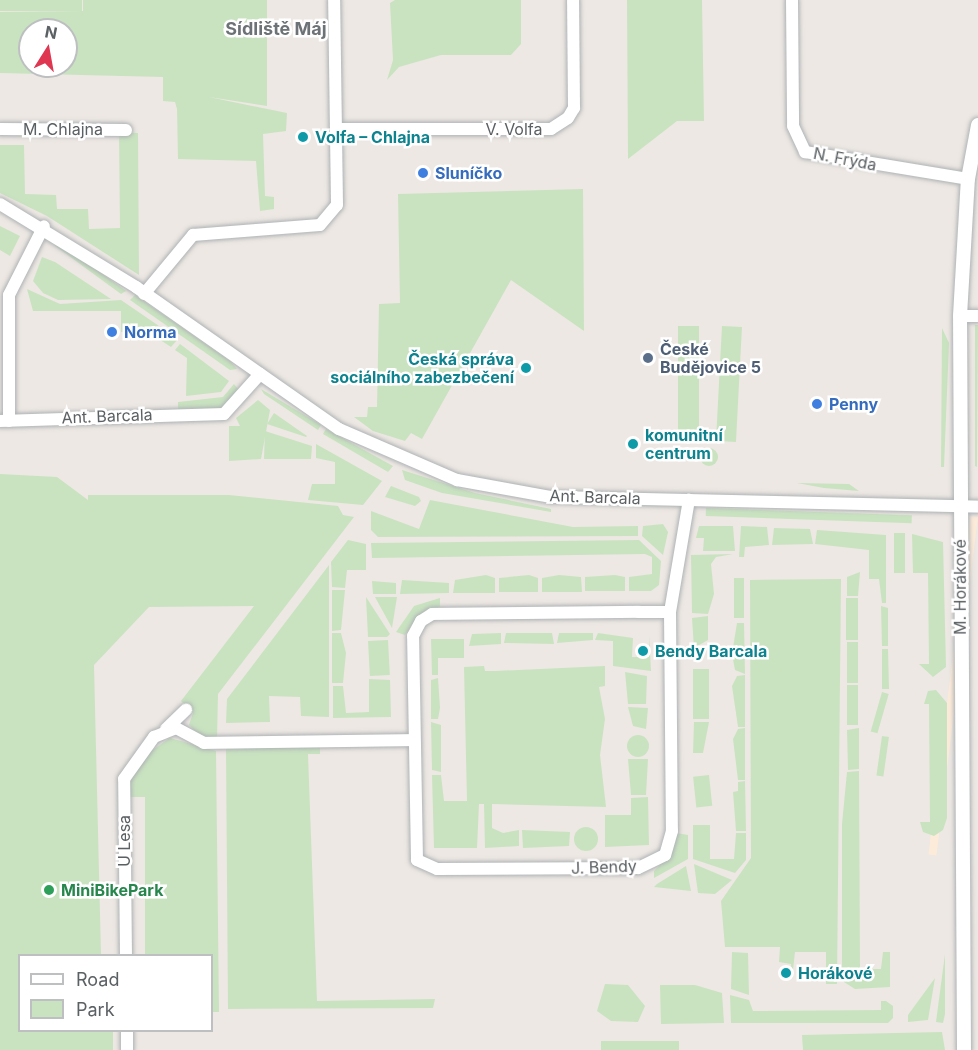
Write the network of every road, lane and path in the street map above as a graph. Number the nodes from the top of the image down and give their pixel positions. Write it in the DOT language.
graph roads {
  1 [pos="334,0"];
  2 [pos="573,0"];
  3 [pos="792,0"];
  4 [pos="978,125"];
  5 [pos="0,129"];
  6 [pos="338,129"];
  7 [pos="126,130"];
  8 [pos="968,179"];
  9 [pos="0,204"];
  10 [pos="44,226"];
  11 [pos="144,294"];
  12 [pos="960,316"];
  13 [pos="978,316"];
  14 [pos="260,374"];
  15 [pos="4,421"];
  16 [pos="689,500"];
  17 [pos="959,507"];
  18 [pos="978,507"];
  19 [pos="670,612"];
  20 [pos="186,710"];
  21 [pos="166,729"];
  22 [pos="413,740"];
  23 [pos="126,954"];
  24 [pos="127,1032"];
  25 [pos="127,1050"];
  26 [pos="964,1050"];
  1 -- 6 [label="street"];
  2 -- 6 [label="street, V. Volfa"];
  3 -- 8 [label="street, N. Frýda"];
  4 -- 8 [label="street, M. Horákové"];
  5 -- 7 [label="street, M. Chlajna"];
  6 -- 11 [label="street"];
  8 -- 12 [label="street, M. Horákové"];
  9 -- 10 [label="street, Ant. Barcala"];
  10 -- 11 [label="street, Ant. Barcala"];
  10 -- 15 [label="street, Ant. Barcala"];
  11 -- 14 [label="street, Ant. Barcala"];
  12 -- 13 [label="street"];
  12 -- 17 [label="street, M. Horákové"];
  14 -- 15 [label="street, Ant. Barcala"];
  14 -- 16 [label="street, Ant. Barcala"];
  16 -- 17 [label="street, Ant. Barcala"];
  16 -- 19 [label="street, J. Bendy"];
  17 -- 18 [label="street, Ant. Barcala"];
  17 -- 26 [label="street, M. Horákové"];
  19 -- 22 [label="street, J. Bendy"];
  19 -- 22 [label="street, J. Bendy"];
  20 -- 21 [label="street"];
  21 -- 22 [label="street"];
  21 -- 23 [label="street, U Lesa"];
  24 -- 25 [label="street"];
}
